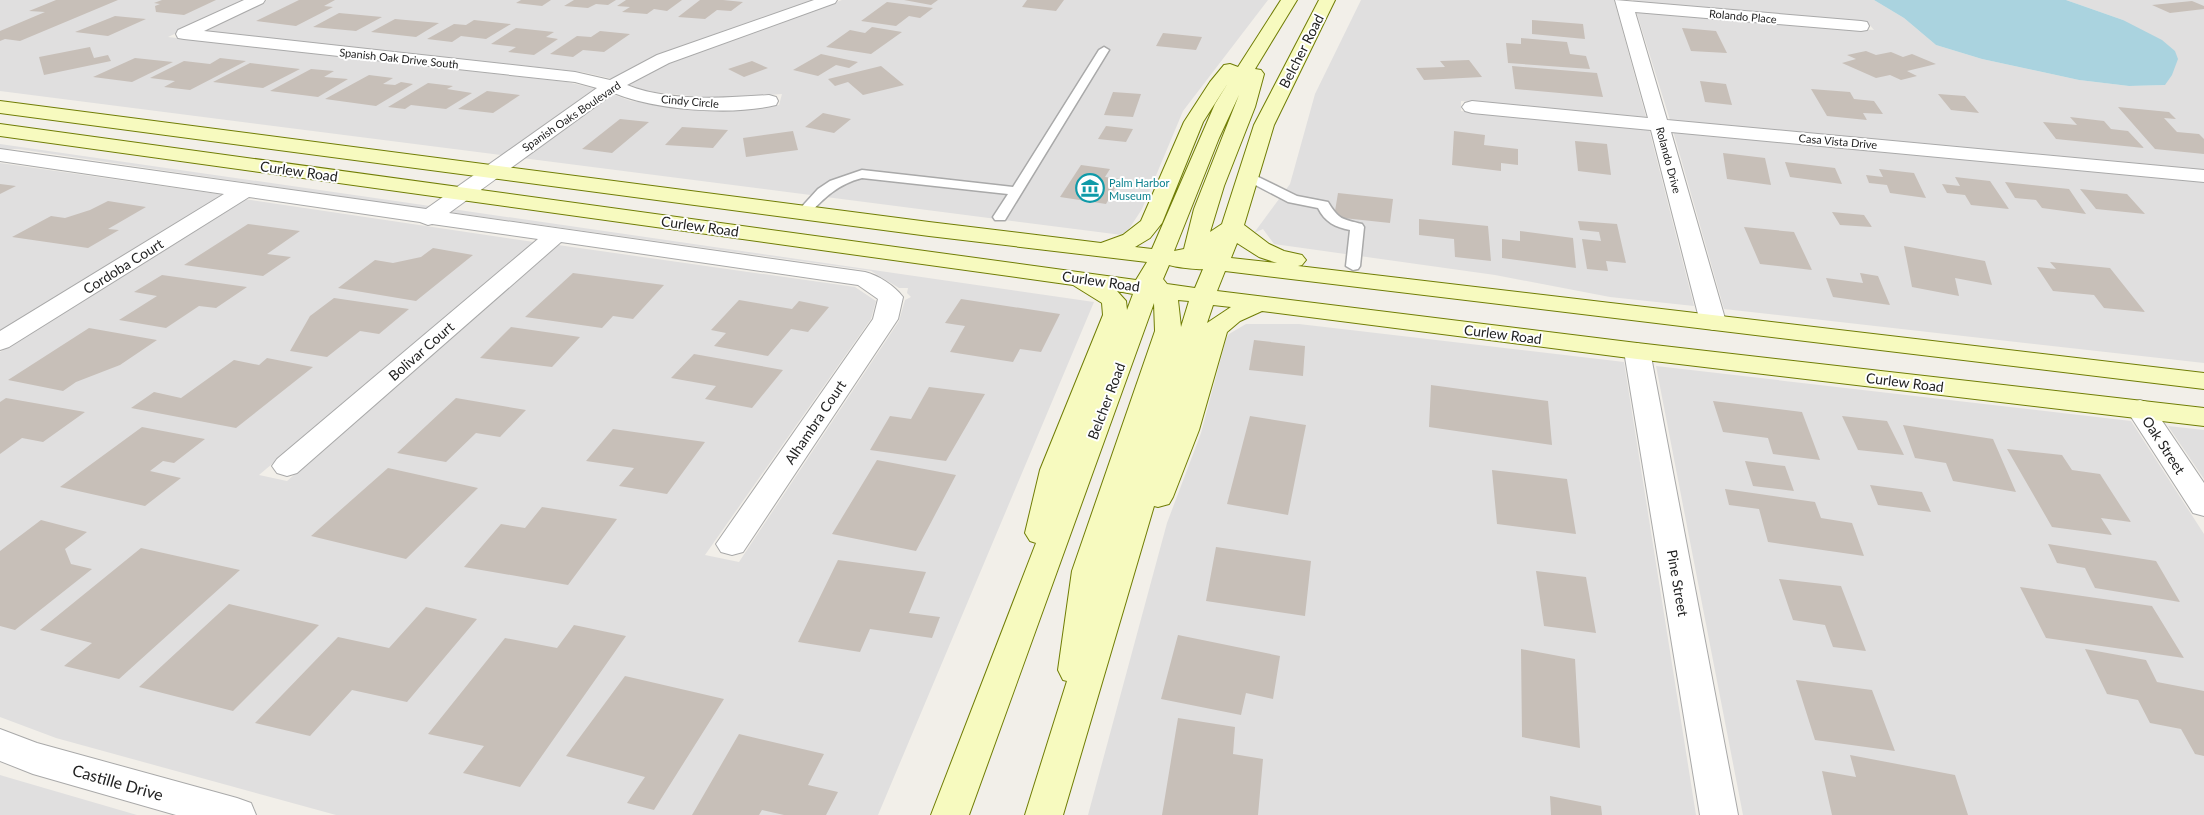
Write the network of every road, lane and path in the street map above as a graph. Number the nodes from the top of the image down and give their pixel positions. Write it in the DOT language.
graph roads {
  1 [pos="257,0"];
  2 [pos="829,0"];
  3 [pos="1289,0"];
  4 [pos="1328,0"];
  5 [pos="1624,3"];
  6 [pos="1861,26"];
  7 [pos="1266,36"];
  8 [pos="1104,50"];
  9 [pos="612,86"];
  10 [pos="770,100"];
  11 [pos="0,107"];
  12 [pos="1472,107"];
  13 [pos="1659,124"];
  14 [pos="0,130"];
  15 [pos="0,155"];
  16 [pos="490,171"];
  17 [pos="1248,176"];
  18 [pos="2204,176"];
  19 [pos="245,190"];
  20 [pos="1016,191"];
  21 [pos="461,193"];
  22 [pos="803,212"];
  23 [pos="1000,217"];
  24 [pos="428,218"];
  25 [pos="705,227"];
  26 [pos="1232,227"];
  27 [pos="555,236"];
  28 [pos="1100,250"];
  29 [pos="1353,266"];
  30 [pos="1180,276"];
  31 [pos="1073,277"];
  32 [pos="1259,303"];
  33 [pos="1586,307"];
  34 [pos="1713,322"];
  35 [pos="0,342"];
  36 [pos="1898,344"];
  37 [pos="1637,351"];
  38 [pos="2204,382"];
  39 [pos="2204,398"];
  40 [pos="2140,409"];
  41 [pos="2204,417"];
  42 [pos="287,466"];
  43 [pos="2204,506"];
  44 [pos="732,544"];
  45 [pos="1023,621"];
  46 [pos="1086,678"];
  47 [pos="0,745"];
  48 [pos="1064,748"];
  49 [pos="237,815"];
  50 [pos="950,815"];
  51 [pos="1044,815"];
  52 [pos="1719,815"];
  1 -- 9 [label="street, Spanish Oak Drive South"];
  2 -- 9 [label="street, Spanish Oaks Boulevard"];
  3 -- 7 [label="main road, Belcher Road"];
  4 -- 17 [label="main road, Belcher Road"];
  5 -- 6 [label="street, Rolando Place"];
  5 -- 13 [label="street, Rolando Drive"];
  7 -- 28 [label="main road"];
  7 -- 30 [label="main road"];
  7 -- 30 [label="main road, Belcher Road"];
  8 -- 20 [label="lane"];
  9 -- 10 [label="street, Cindy Circle"];
  9 -- 16 [label="street, Spanish Oaks Boulevard"];
  11 -- 16 [label="main road, Curlew Road"];
  12 -- 13 [label="street, Casa Vista Drive"];
  13 -- 18 [label="street, Casa Vista Drive"];
  13 -- 34 [label="street, Rolando Drive"];
  14 -- 21 [label="main road, Curlew Road"];
  15 -- 19 [label="street"];
  16 -- 21 [label="street, Spanish Oaks Boulevard"];
  16 -- 22 [label="main road, Curlew Road"];
  17 -- 26 [label="main road, Belcher Road"];
  17 -- 29 [label="lane"];
  19 -- 24 [label="street"];
  19 -- 35 [label="street, Cordoba Court"];
  20 -- 22 [label="lane"];
  20 -- 23 [label="lane"];
  21 -- 24 [label="street, Spanish Oaks Boulevard"];
  21 -- 25 [label="main road, Curlew Road"];
  22 -- 28 [label="main road, Curlew Road"];
  24 -- 27 [label="street"];
  25 -- 30 [label="main road"];
  25 -- 31 [label="main road, Curlew Road"];
  26 -- 29 [label="main road"];
  26 -- 30 [label="main road"];
  27 -- 42 [label="street, Bolivar Court"];
  27 -- 44 [label="street, Alhambra Court"];
  28 -- 30 [label="main road"];
  29 -- 33 [label="main road"];
  30 -- 31 [label="main road, Curlew Road"];
  30 -- 32 [label="main road, Curlew Road"];
  30 -- 33 [label="main road, Curlew Road"];
  30 -- 36 [label="main road"];
  30 -- 45 [label="main road, Belcher Road"];
  30 -- 46 [label="main road, Belcher Road"];
  30 -- 48 [label="main road"];
  31 -- 45 [label="main road"];
  32 -- 37 [label="main road, Curlew Road"];
  32 -- 46 [label="main road"];
  33 -- 34 [label="main road, Curlew Road"];
  34 -- 36 [label="main road, Curlew Road"];
  36 -- 38 [label="main road, Curlew Road"];
  37 -- 40 [label="main road, Curlew Road"];
  37 -- 52 [label="street, Pine Street"];
  39 -- 40 [label="main road"];
  40 -- 41 [label="main road, Curlew Road"];
  40 -- 43 [label="street, Oak Street"];
  45 -- 50 [label="main road, Belcher Road"];
  46 -- 48 [label="main road, Belcher Road"];
  47 -- 49 [label="street, Castille Drive"];
  48 -- 51 [label="main road, Belcher Road"];
}
